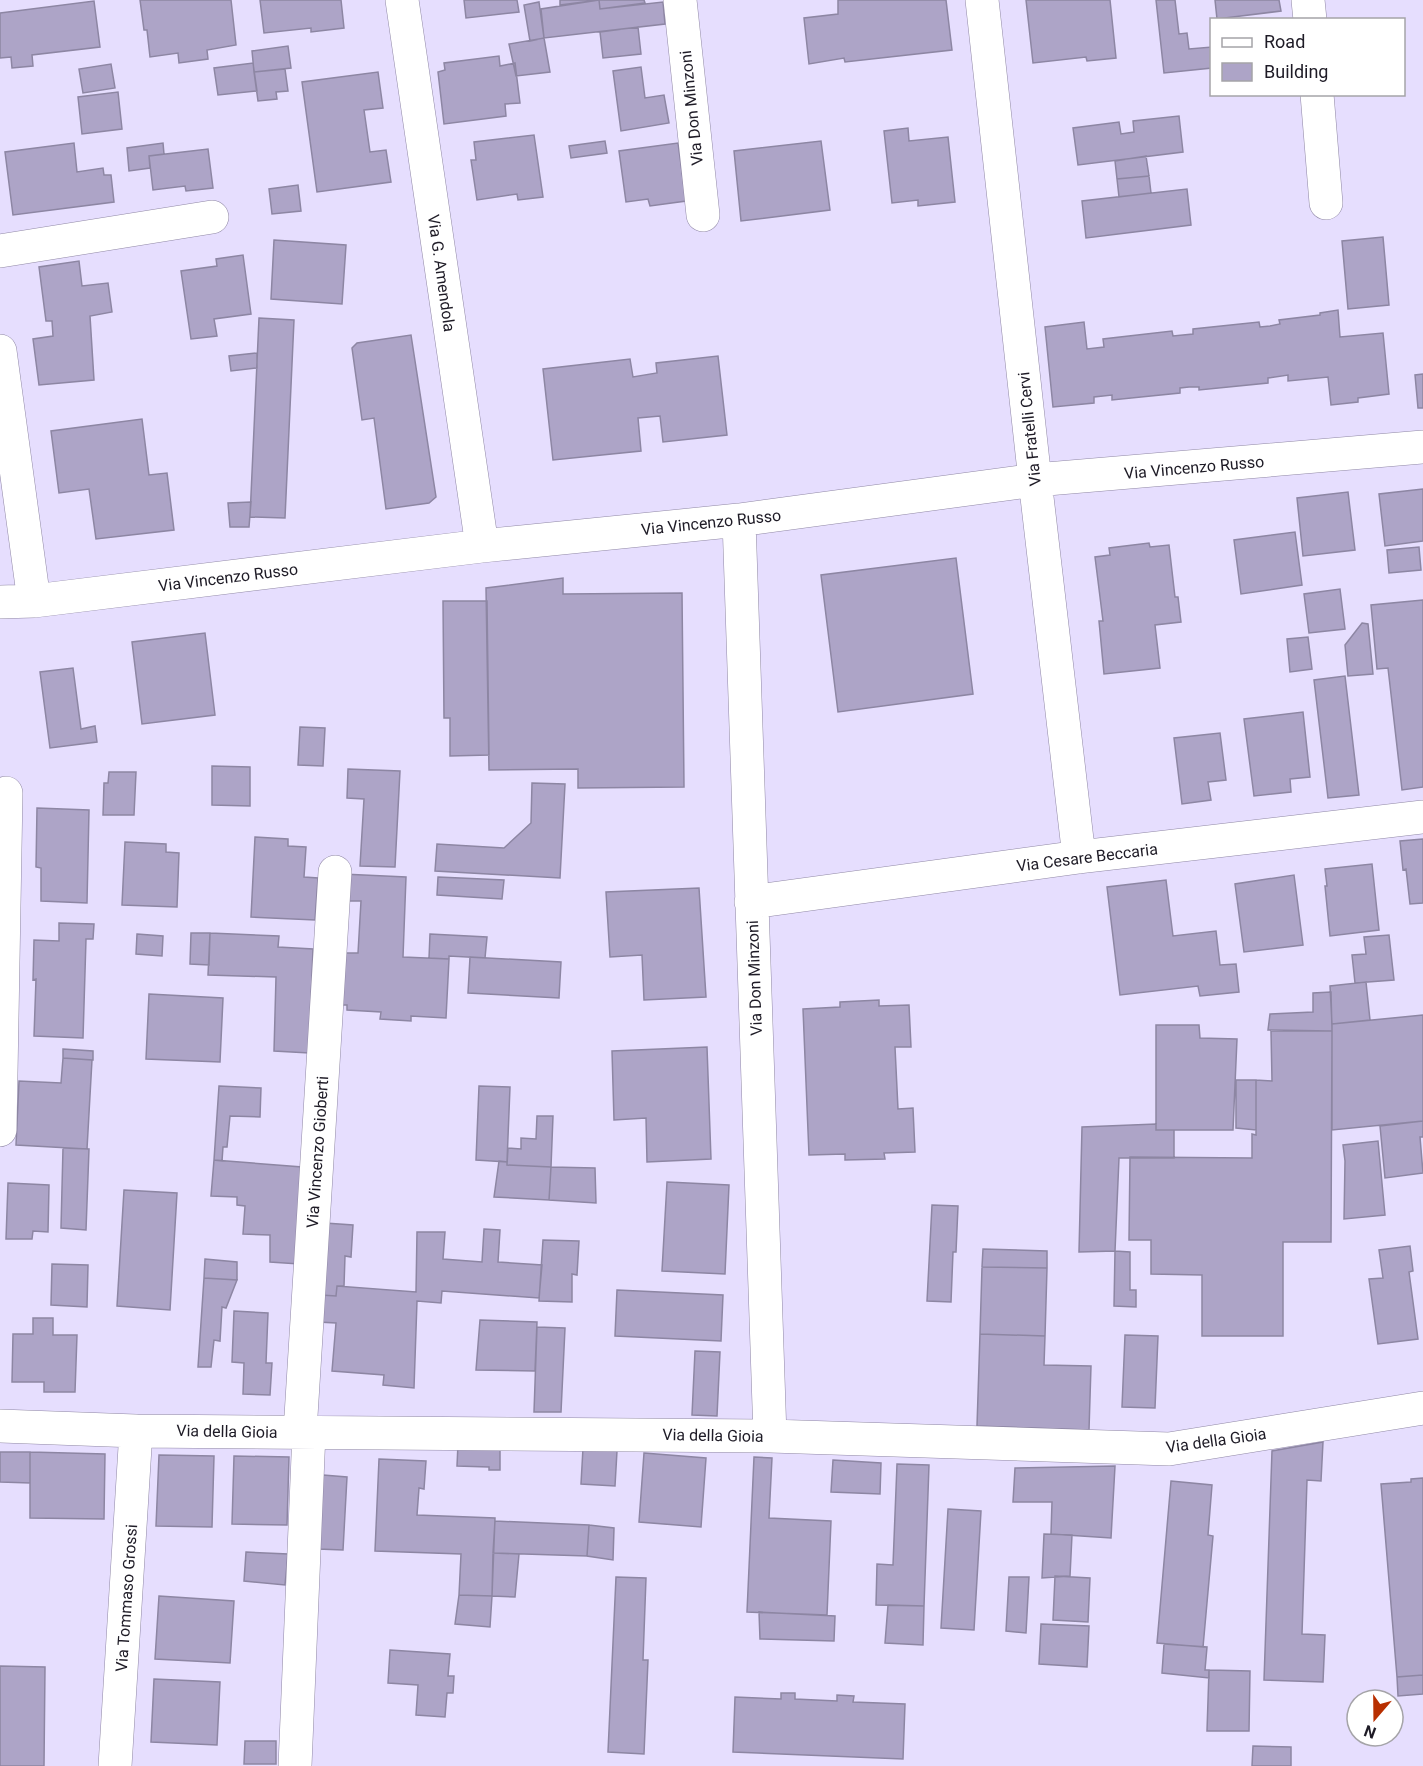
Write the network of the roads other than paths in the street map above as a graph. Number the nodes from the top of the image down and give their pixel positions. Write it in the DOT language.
graph roads {
  1 [pos="402,0"];
  2 [pos="680,0"];
  3 [pos="982,0"];
  4 [pos="1308,0"];
  5 [pos="1310,18"];
  6 [pos="1317,96"];
  7 [pos="1326,203"];
  8 [pos="703,215"];
  9 [pos="212,217"];
  10 [pos="0,251"];
  11 [pos="0,351"];
  12 [pos="1423,447"];
  13 [pos="1035,480"];
  14 [pos="739,520"];
  15 [pos="482,546"];
  16 [pos="34,602"];
  17 [pos="0,603"];
  18 [pos="6,793"];
  19 [pos="1423,817"];
  20 [pos="1079,857"];
  21 [pos="335,872"];
  22 [pos="751,902"];
  23 [pos="0,1130"];
  24 [pos="1423,1408"];
  25 [pos="0,1426"];
  26 [pos="136,1431"];
  27 [pos="304,1432"];
  28 [pos="770,1436"];
  29 [pos="115,1766"];
  30 [pos="295,1766"];
  1 -- 15 [label="street, Via G. Amendola"];
  2 -- 8 [label="street, Via Don Minzoni"];
  3 -- 13 [label="street, Via Fratelli Cervi"];
  4 -- 5 [label="street"];
  6 -- 7 [label="street"];
  9 -- 10 [label="street"];
  11 -- 16 [label="street"];
  12 -- 13 [label="street, Via Vincenzo Russo"];
  13 -- 14 [label="street, Via Vincenzo Russo"];
  13 -- 20 [label="street, Via Fratelli Cervi"];
  14 -- 15 [label="street, Via Vincenzo Russo"];
  14 -- 22 [label="street, Via Don Minzoni"];
  15 -- 16 [label="street, Via Vincenzo Russo"];
  16 -- 17 [label="street, Via Vincenzo Russo"];
  18 -- 23 [label="street"];
  19 -- 20 [label="street, Via Cesare Beccaria"];
  20 -- 22 [label="street, Via Cesare Beccaria"];
  21 -- 27 [label="street, Via Vincenzo Gioberti"];
  22 -- 28 [label="street, Via Don Minzoni"];
  24 -- 28 [label="street, Via della Gioia"];
  25 -- 26 [label="street, Via della Gioia"];
  26 -- 27 [label="street, Via della Gioia"];
  26 -- 29 [label="street, Via Tommaso Grossi"];
  27 -- 28 [label="street, Via della Gioia"];
  27 -- 30 [label="street, Via Vincenzo Gioberti"];
}
